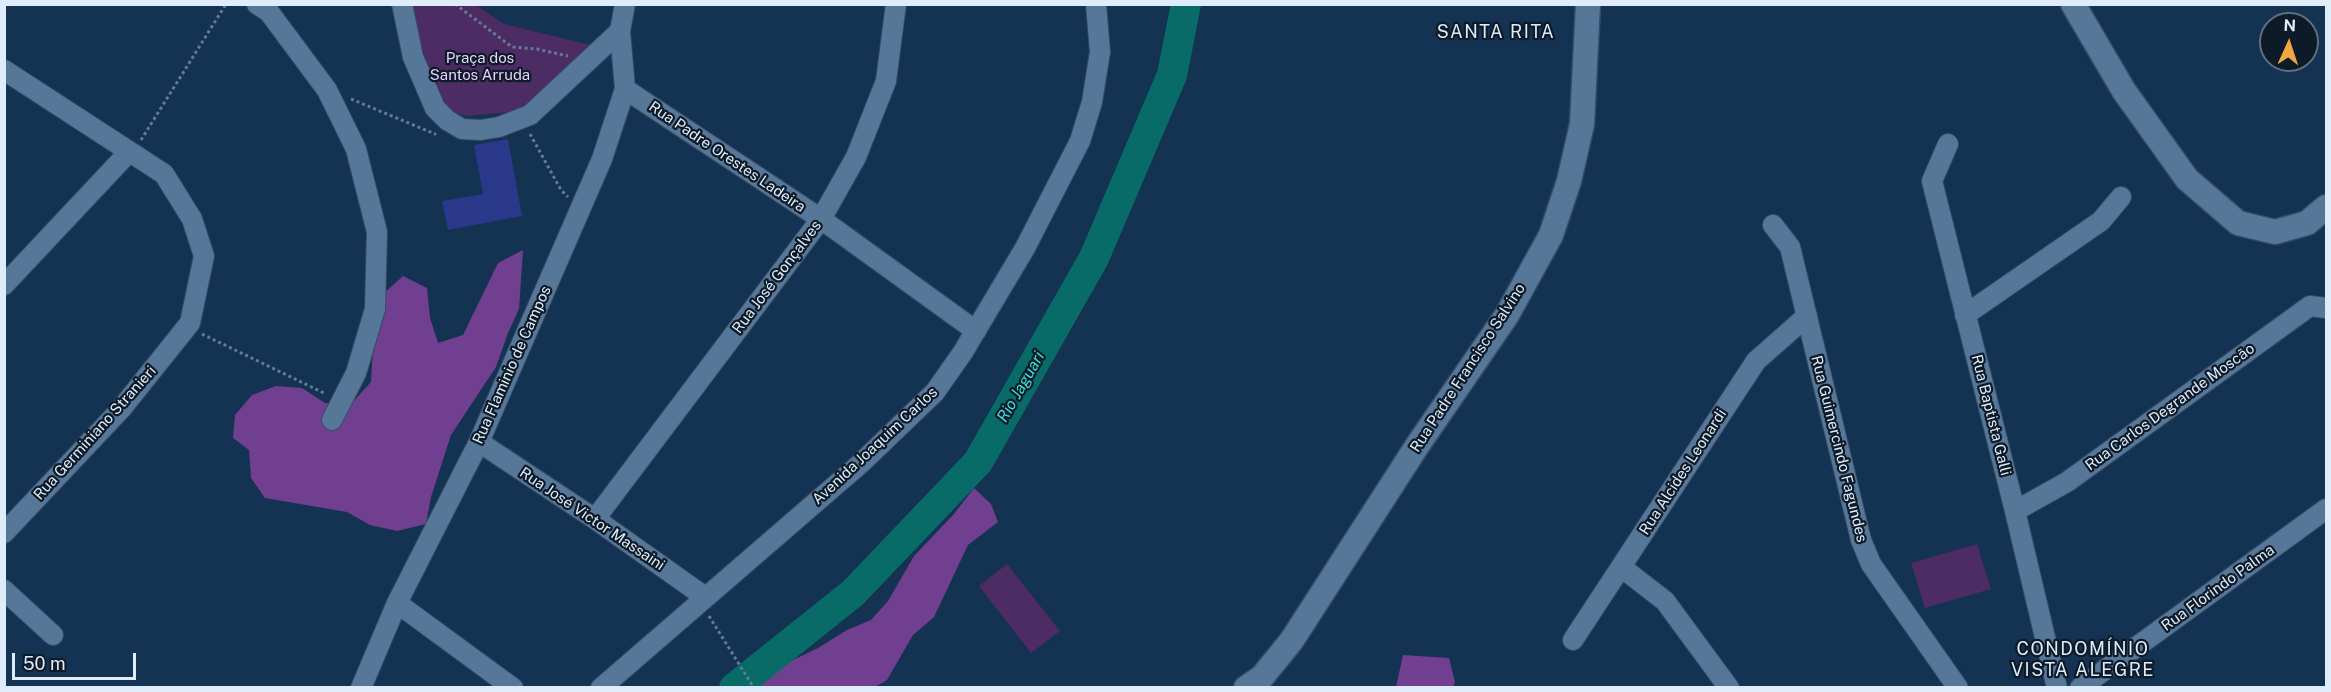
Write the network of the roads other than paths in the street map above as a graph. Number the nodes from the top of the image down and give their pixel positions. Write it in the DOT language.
graph roads {
  1 [pos="402,4"];
  2 [pos="625,4"];
  3 [pos="896,4"];
  4 [pos="1096,4"];
  5 [pos="1588,4"];
  6 [pos="2073,4"];
  7 [pos="264,7"];
  8 [pos="620,31"];
  9 [pos="4,70"];
  10 [pos="625,89"];
  11 [pos="1948,144"];
  12 [pos="131,153"];
  13 [pos="2121,197"];
  14 [pos="2326,207"];
  15 [pos="821,219"];
  16 [pos="1773,225"];
  17 [pos="4,285"];
  18 [pos="2325,307"];
  19 [pos="1965,315"];
  20 [pos="1807,316"];
  21 [pos="976,331"];
  22 [pos="332,420"];
  23 [pos="479,442"];
  24 [pos="2326,509"];
  25 [pos="2015,511"];
  26 [pos="595,519"];
  27 [pos="4,533"];
  28 [pos="1621,567"];
  29 [pos="4,590"];
  30 [pos="703,599"];
  31 [pos="397,603"];
  32 [pos="53,635"];
  33 [pos="1573,640"];
  34 [pos="361,687"];
  35 [pos="513,687"];
  36 [pos="601,687"];
  37 [pos="1245,687"];
  38 [pos="1729,687"];
  39 [pos="1958,687"];
  40 [pos="2057,687"];
  41 [pos="2080,687"];
  1 -- 8 [label="street"];
  2 -- 8 [label="street, Rua Flaminio de Campos"];
  3 -- 15 [label="street, Rua José Gonçalves"];
  4 -- 21 [label="street, Avenida Joaquim Carlos"];
  5 -- 37 [label="street, Rua Padre Francisco Salvino"];
  6 -- 14 [label="street"];
  7 -- 22 [label="street"];
  8 -- 10 [label="street, Rua Flaminio de Campos"];
  9 -- 12 [label="street, Rua Germiniano Stranieri"];
  10 -- 15 [label="street, Rua Padre Orestes Ladeira"];
  10 -- 23 [label="street, Rua Flaminio de Campos"];
  11 -- 19 [label="street, Rua Baptista Galli"];
  12 -- 17 [label="street"];
  12 -- 27 [label="street, Rua Germiniano Stranieri"];
  13 -- 19 [label="street"];
  15 -- 21 [label="street, Rua Padre Orestes Ladeira"];
  15 -- 26 [label="street, Rua José Gonçalves"];
  16 -- 20 [label="street, Rua Guimercindo Fagundes"];
  18 -- 25 [label="street, Rua Carlos Degrande Moscão"];
  19 -- 25 [label="street, Rua Baptista Galli"];
  20 -- 28 [label="street, Rua Alcides Leonardi"];
  20 -- 39 [label="street, Rua Guimercindo Fagundes"];
  21 -- 30 [label="street, Avenida Joaquim Carlos"];
  23 -- 26 [label="street, Rua José Victor Massaini"];
  23 -- 31 [label="street, Rua Flaminio de Campos"];
  24 -- 41 [label="street, Rua Florindo Palma"];
  25 -- 40 [label="street, Rua Baptista Galli"];
  26 -- 30 [label="street, Rua José Victor Massaini"];
  28 -- 33 [label="street, Rua Alcides Leonardi"];
  28 -- 38 [label="street"];
  29 -- 32 [label="street"];
  30 -- 36 [label="street, Avenida Joaquim Carlos"];
  31 -- 34 [label="street, Rua Flaminio de Campos"];
  31 -- 35 [label="street"];
}
